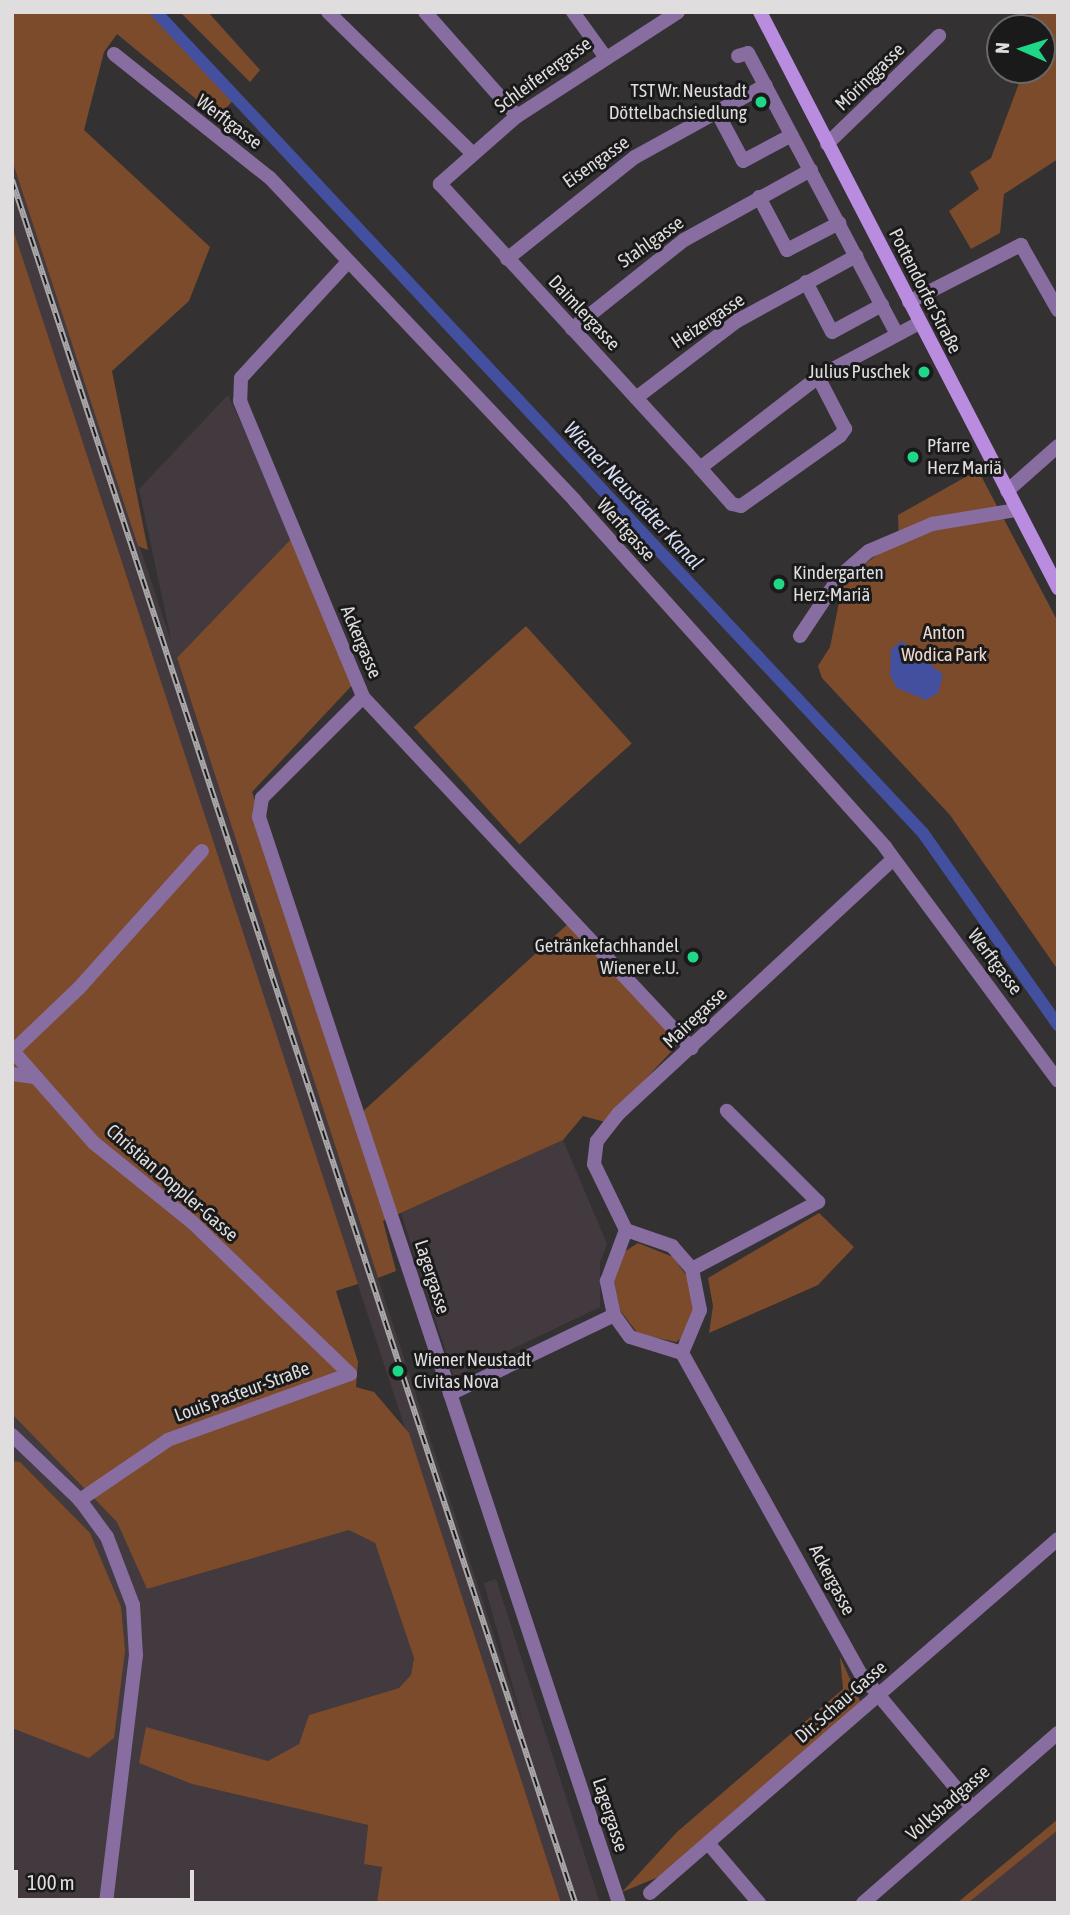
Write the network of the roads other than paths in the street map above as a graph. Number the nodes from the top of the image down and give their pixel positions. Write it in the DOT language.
graph roads {
  1 [pos="328,12"];
  2 [pos="425,12"];
  3 [pos="573,12"];
  4 [pos="678,12"];
  5 [pos="760,12"];
  6 [pos="939,36"];
  7 [pos="114,54"];
  8 [pos="604,55"];
  9 [pos="738,56"];
  10 [pos="766,85"];
  11 [pos="717,112"];
  12 [pos="517,116"];
  13 [pos="792,135"];
  14 [pos="827,144"];
  15 [pos="472,153"];
  16 [pos="811,170"];
  17 [pos="440,184"];
  18 [pos="759,197"];
  19 [pos="839,223"];
  20 [pos="856,256"];
  21 [pos="507,259"];
  22 [pos="347,263"];
  23 [pos="806,282"];
  24 [pos="909,302"];
  25 [pos="882,305"];
  26 [pos="1058,310"];
  27 [pos="919,323"];
  28 [pos="572,329"];
  29 [pos="897,334"];
  30 [pos="818,377"];
  31 [pos="636,398"];
  32 [pos="1058,446"];
  33 [pos="700,468"];
  34 [pos="1007,491"];
  35 [pos="1017,510"];
  36 [pos="1058,587"];
  37 [pos="800,636"];
  38 [pos="363,697"];
  39 [pos="202,851"];
  40 [pos="893,859"];
  41 [pos="692,1048"];
  42 [pos="13,1050"];
  43 [pos="12,1074"];
  44 [pos="33,1077"];
  45 [pos="1058,1080"];
  46 [pos="726,1111"];
  47 [pos="626,1230"];
  48 [pos="692,1269"];
  49 [pos="614,1315"];
  50 [pos="682,1353"];
  51 [pos="350,1374"];
  52 [pos="450,1394"];
  53 [pos="12,1435"];
  54 [pos="80,1500"];
  55 [pos="1052,1544"];
  56 [pos="1058,1561"];
  57 [pos="876,1697"];
  58 [pos="1058,1733"];
  59 [pos="972,1807"];
  60 [pos="708,1843"];
  61 [pos="650,1893"];
  62 [pos="106,1903"];
  63 [pos="619,1903"];
  64 [pos="759,1903"];
  65 [pos="863,1903"];
  1 -- 15 [label="street"];
  2 -- 12 [label="street"];
  3 -- 8 [label="street"];
  4 -- 8 [label="street, Schleiferergasse"];
  5 -- 14 [label="main road, Pottendorfer Straße"];
  6 -- 14 [label="street, Möringgasse"];
  7 -- 22 [label="street, Werftgasse"];
  8 -- 12 [label="street, Schleiferergasse"];
  9 -- 10 [label="street"];
  10 -- 11 [label="street, Eisengasse"];
  10 -- 13 [label="street"];
  11 -- 13 [label="street"];
  11 -- 21 [label="street, Eisengasse"];
  12 -- 15 [label="street, Schleiferergasse"];
  13 -- 16 [label="street"];
  14 -- 24 [label="main road, Pottendorfer Straße"];
  15 -- 17 [label="street, Schleiferergasse"];
  16 -- 18 [label="street, Stahlgasse"];
  16 -- 19 [label="street"];
  17 -- 21 [label="street, Daimlergasse"];
  18 -- 19 [label="street"];
  18 -- 28 [label="street, Stahlgasse"];
  19 -- 20 [label="street"];
  20 -- 23 [label="street, Heizergasse"];
  20 -- 25 [label="street"];
  21 -- 28 [label="street, Daimlergasse"];
  22 -- 38 [label="street, Ackergasse"];
  22 -- 40 [label="street, Werftgasse"];
  23 -- 25 [label="street"];
  23 -- 31 [label="street, Heizergasse"];
  24 -- 26 [label="street"];
  24 -- 27 [label="main road, Pottendorfer Straße"];
  25 -- 29 [label="street"];
  27 -- 29 [label="street"];
  27 -- 34 [label="main road, Pottendorfer Straße"];
  28 -- 31 [label="street, Daimlergasse"];
  29 -- 30 [label="street"];
  30 -- 33 [label="street"];
  30 -- 33 [label="street, Daimlergasse"];
  31 -- 33 [label="street, Daimlergasse"];
  32 -- 34 [label="street"];
  34 -- 35 [label="main road, Pottendorfer Straße"];
  35 -- 36 [label="main road, Pottendorfer Straße"];
  35 -- 37 [label="street"];
  38 -- 41 [label="street, Ackergasse"];
  38 -- 52 [label="street, Lagergasse"];
  39 -- 42 [label="street, Christian Doppler-Gasse"];
  40 -- 41 [label="street, Mairegasse"];
  40 -- 45 [label="street, Werftgasse"];
  41 -- 47 [label="street, Mairegasse"];
  42 -- 44 [label="street, Christian Doppler-Gasse"];
  43 -- 44 [label="street"];
  44 -- 51 [label="street, Christian Doppler-Gasse"];
  46 -- 48 [label="street"];
  47 -- 48 [label="street"];
  47 -- 49 [label="street"];
  48 -- 50 [label="street"];
  49 -- 50 [label="street"];
  49 -- 52 [label="street"];
  50 -- 57 [label="street, Ackergasse"];
  51 -- 54 [label="street, Louis Pasteur-Straße"];
  52 -- 63 [label="street, Lagergasse"];
  53 -- 54 [label="street"];
  54 -- 62 [label="street"];
  55 -- 56 [label="street"];
  55 -- 57 [label="street, Dir. Schau-Gasse"];
  57 -- 59 [label="street, Ackergasse"];
  57 -- 60 [label="street, Dir. Schau-Gasse"];
  58 -- 59 [label="street, Volksbadgasse"];
  59 -- 65 [label="street, Volksbadgasse"];
  60 -- 61 [label="street, Dir. Schau-Gasse"];
  60 -- 64 [label="street"];
}
